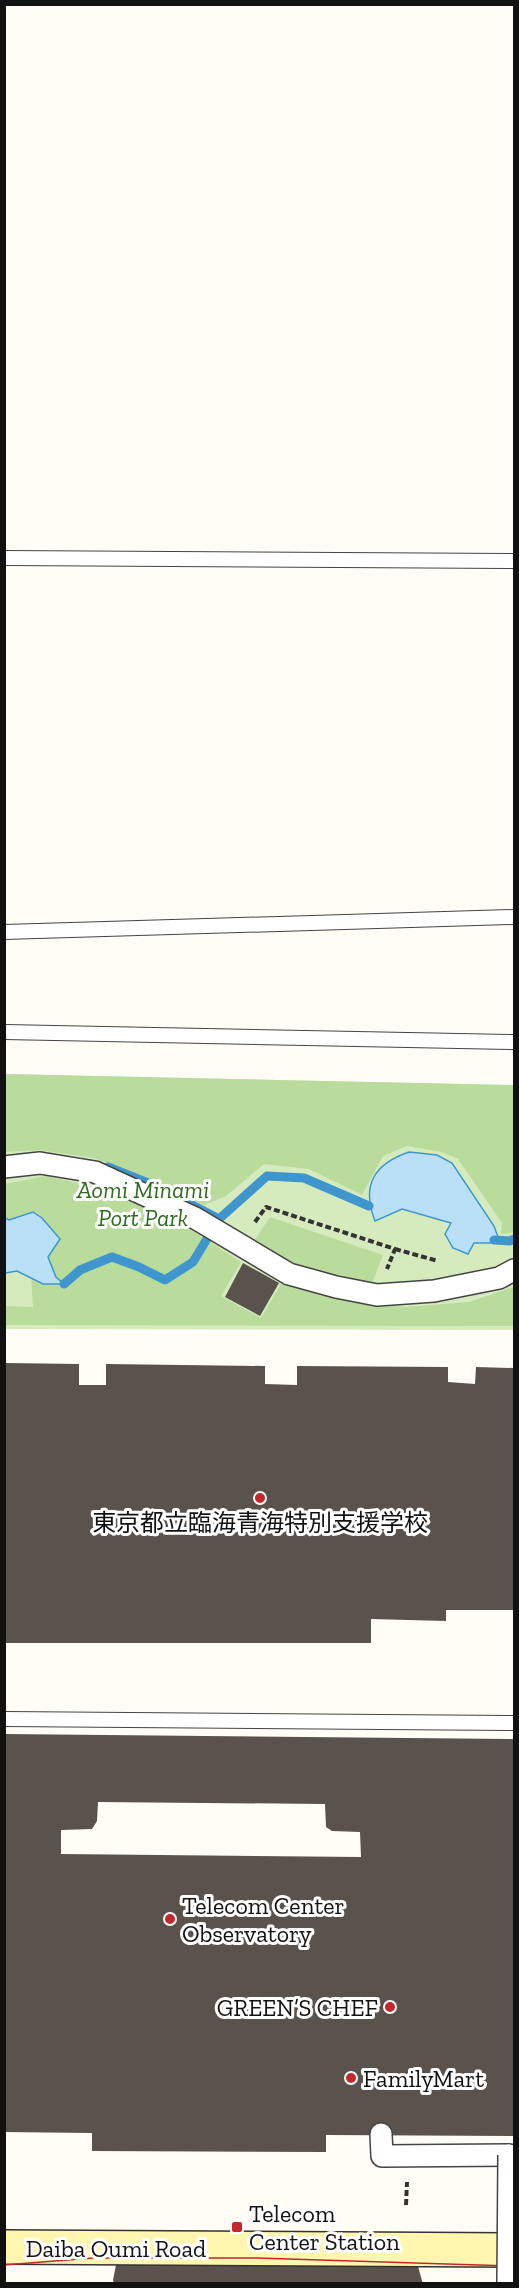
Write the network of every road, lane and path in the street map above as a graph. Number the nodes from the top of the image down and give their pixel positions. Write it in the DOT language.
graph roads {
  1 [pos="4,558"];
  2 [pos="514,561"];
  3 [pos="514,917"];
  4 [pos="4,932"];
  5 [pos="4,1032"];
  6 [pos="514,1042"];
  7 [pos="4,1167"];
  8 [pos="240,1245"];
  9 [pos="514,1270"];
  10 [pos="377,1295"];
  11 [pos="4,1719"];
  12 [pos="514,1723"];
  13 [pos="381,2134"];
  14 [pos="406,2177"];
  15 [pos="512,2182"];
  16 [pos="406,2205"];
  17 [pos="4,2247"];
  18 [pos="514,2250"];
  19 [pos="508,2283"];
  1 -- 2 [label="lane"];
  3 -- 4 [label="lane"];
  5 -- 6 [label="lane"];
  7 -- 8 [label="street"];
  8 -- 10 [label="street"];
  8 -- 10 [label="path"];
  9 -- 10 [label="street"];
  11 -- 12 [label="lane"];
  13 -- 15 [label="street, bridge"];
  14 -- 16 [label="path"];
  15 -- 19 [label="street, bridge"];
  17 -- 18 [label="main road, Daiba Oumi Road"];
}
